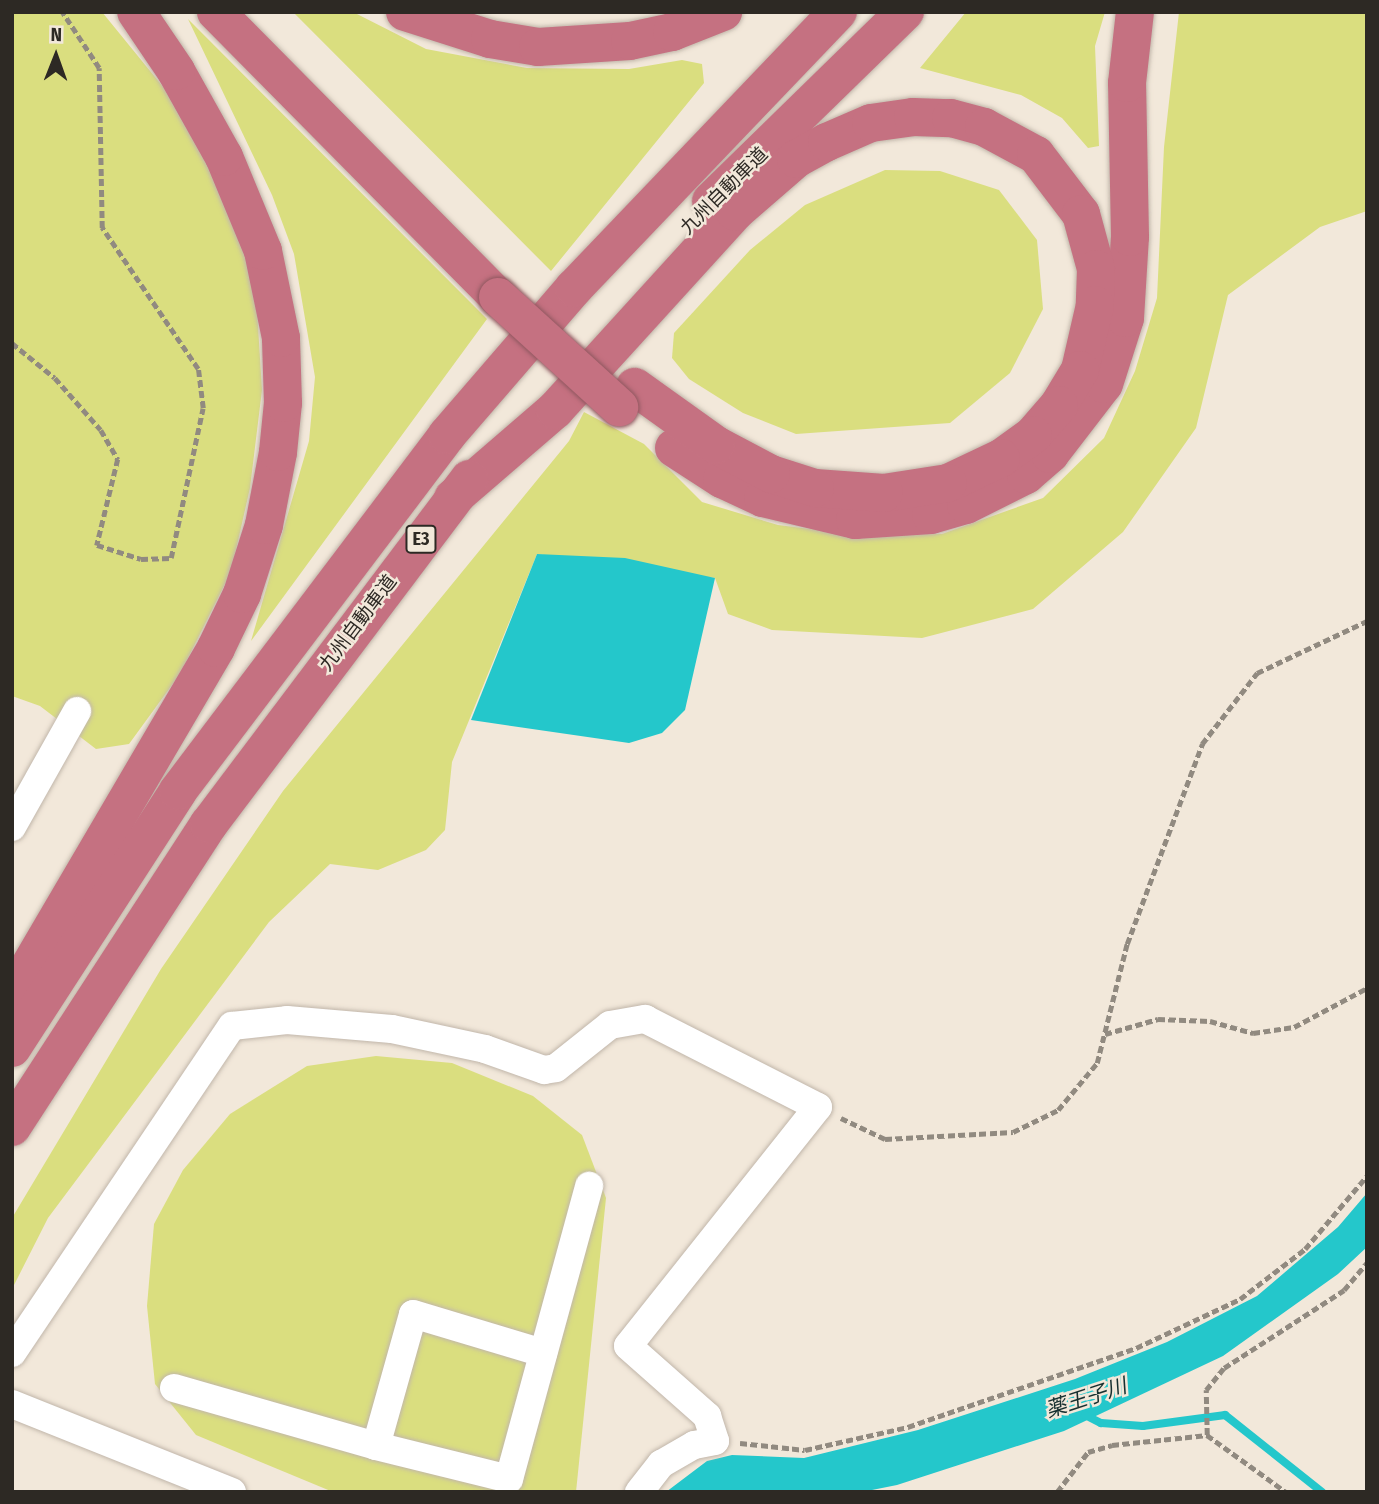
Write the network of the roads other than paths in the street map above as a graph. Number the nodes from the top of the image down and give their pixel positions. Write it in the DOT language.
graph roads {
  1 [pos="135,12"];
  2 [pos="216,12"];
  3 [pos="254,12"];
  4 [pos="405,12"];
  5 [pos="723,12"];
  6 [pos="838,12"];
  7 [pos="905,12"];
  8 [pos="1135,12"];
  9 [pos="506,287"];
  10 [pos="627,397"];
  11 [pos="453,498"];
  12 [pos="77,711"];
  13 [pos="12,827"];
  14 [pos="12,996"];
  15 [pos="12,1048"];
  16 [pos="12,1127"];
  17 [pos="589,1186"];
  18 [pos="12,1353"];
  19 [pos="542,1353"];
  20 [pos="174,1388"];
  21 [pos="12,1404"];
  22 [pos="376,1447"];
  23 [pos="232,1492"];
  24 [pos="639,1492"];
  1 -- 14 [label="highway"];
  2 -- 9 [label="highway"];
  3 -- 9 [label="highway"];
  4 -- 5 [label="highway"];
  6 -- 15 [label="highway, E3"];
  7 -- 11 [label="highway, 九州自動車道 / E3"];
  8 -- 10 [label="highway"];
  9 -- 10 [label="highway"];
  10 -- 11 [label="highway"];
  11 -- 16 [label="highway, 九州自動車道 / E3"];
  12 -- 13 [label="street"];
  17 -- 19 [label="street"];
  18 -- 24 [label="street"];
  19 -- 22 [label="street"];
  19 -- 22 [label="street"];
  20 -- 22 [label="street"];
  21 -- 23 [label="street"];
}
